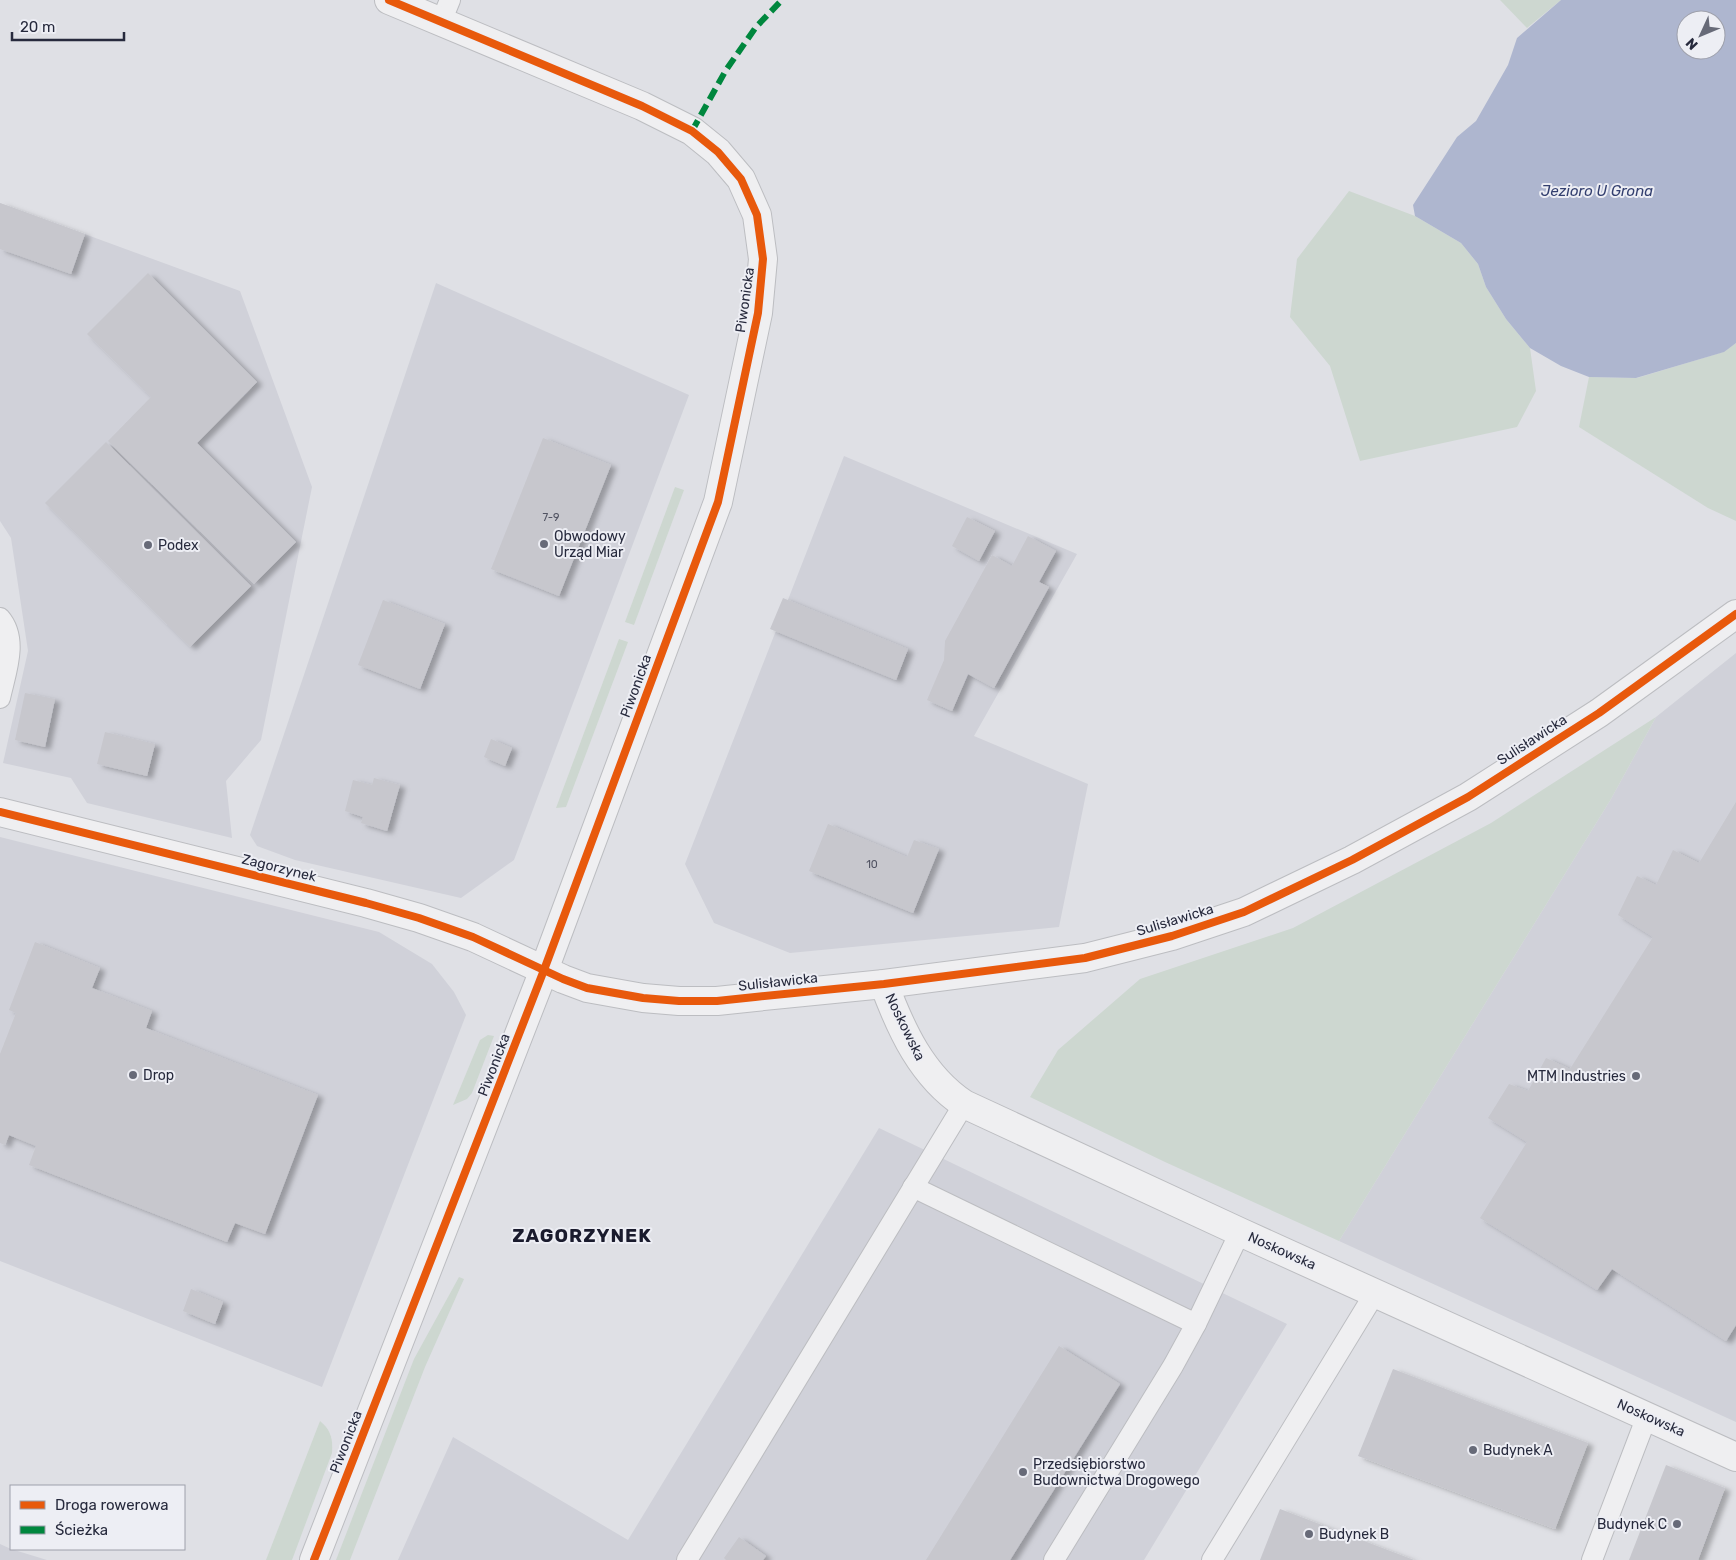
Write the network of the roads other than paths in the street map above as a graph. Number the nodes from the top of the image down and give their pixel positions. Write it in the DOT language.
graph roads {
  1 [pos="389,0"];
  2 [pos="445,11"];
  3 [pos="1736,614"];
  4 [pos="0,618"];
  5 [pos="0,698"];
  6 [pos="0,812"];
  7 [pos="544,970"];
  8 [pos="884,984"];
  9 [pos="964,1104"];
  10 [pos="913,1187"];
  11 [pos="1240,1232"];
  12 [pos="1375,1293"];
  13 [pos="1196,1324"];
  14 [pos="1647,1416"];
  15 [pos="1736,1457"];
  16 [pos="314,1560"];
  17 [pos="687,1560"];
  18 [pos="1054,1560"];
  19 [pos="1212,1560"];
  20 [pos="1592,1560"];
  1 -- 2 [label="street, Piwonicka"];
  2 -- 7 [label="street, Piwonicka"];
  3 -- 8 [label="street, Sulisławicka"];
  4 -- 5 [label="lane"];
  6 -- 7 [label="street, Zagorzynek"];
  7 -- 8 [label="street, Sulisławicka"];
  7 -- 16 [label="street, Piwonicka"];
  8 -- 9 [label="street, Noskowska"];
  9 -- 10 [label="lane"];
  9 -- 11 [label="street, Noskowska"];
  10 -- 13 [label="lane"];
  10 -- 17 [label="lane"];
  11 -- 12 [label="street, Noskowska"];
  11 -- 13 [label="lane"];
  12 -- 14 [label="street, Noskowska"];
  12 -- 19 [label="lane"];
  13 -- 18 [label="lane"];
  14 -- 15 [label="street, Noskowska"];
  14 -- 20 [label="lane"];
}
